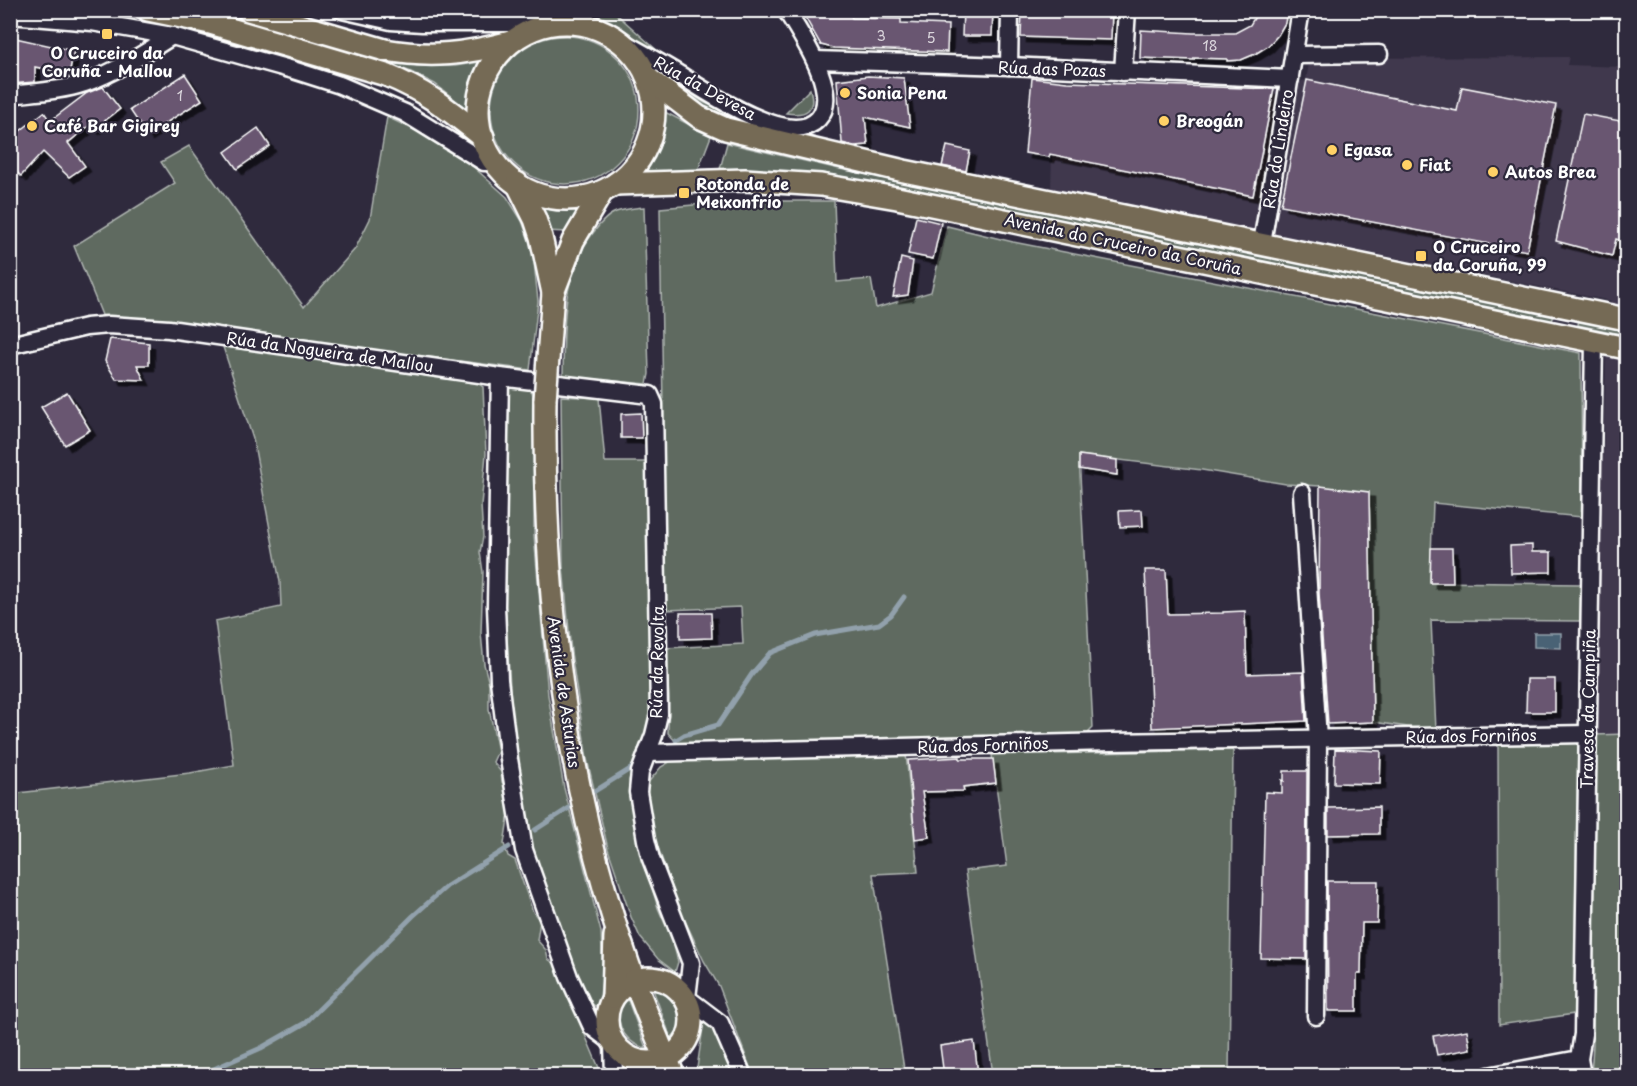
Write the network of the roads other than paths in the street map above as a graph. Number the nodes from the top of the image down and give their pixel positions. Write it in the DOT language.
graph roads {
  1 [pos="148,10"];
  2 [pos="248,10"];
  3 [pos="342,10"];
  4 [pos="786,10"];
  5 [pos="1010,10"];
  6 [pos="1127,10"];
  7 [pos="1302,10"];
  8 [pos="10,15"];
  9 [pos="556,23"];
  10 [pos="136,30"];
  11 [pos="172,36"];
  12 [pos="617,39"];
  13 [pos="511,42"];
  14 [pos="1379,54"];
  15 [pos="1294,55"];
  16 [pos="815,60"];
  17 [pos="128,61"];
  18 [pos="1009,66"];
  19 [pos="1123,72"];
  20 [pos="649,79"];
  21 [pos="1290,79"];
  22 [pos="10,95"];
  23 [pos="483,136"];
  24 [pos="496,162"];
  25 [pos="517,183"];
  26 [pos="609,188"];
  27 [pos="1262,243"];
  28 [pos="552,293"];
  29 [pos="1626,319"];
  30 [pos="1594,341"];
  31 [pos="10,345"];
  32 [pos="1626,348"];
  33 [pos="500,377"];
  34 [pos="650,396"];
  35 [pos="1302,493"];
  36 [pos="1588,734"];
  37 [pos="1318,739"];
  38 [pos="647,753"];
  39 [pos="615,923"];
  40 [pos="635,980"];
  41 [pos="666,981"];
  42 [pos="613,997"];
  43 [pos="687,998"];
  44 [pos="1316,1016"];
  45 [pos="613,1043"];
  46 [pos="1579,1059"];
  47 [pos="663,1064"];
  48 [pos="614,1076"];
  49 [pos="684,1076"];
  50 [pos="742,1076"];
  51 [pos="1488,1076"];
  52 [pos="1582,1076"];
  1 -- 23 [label="main road"];
  2 -- 13 [label="main road"];
  3 -- 9 [label="street"];
  4 -- 16 [label="street, Rúa da Devesa"];
  5 -- 18 [label="street"];
  6 -- 19 [label="street"];
  7 -- 15 [label="street, Rúa do Lindeiro"];
  8 -- 10 [label="street"];
  9 -- 12 [label="main road"];
  9 -- 13 [label="main road"];
  10 -- 11 [label="street"];
  10 -- 17 [label="street"];
  11 -- 17 [label="street"];
  11 -- 24 [label="street"];
  12 -- 16 [label="street, Rúa da Devesa"];
  12 -- 20 [label="main road"];
  13 -- 23 [label="main road"];
  14 -- 15 [label="street"];
  15 -- 21 [label="street, Rúa do Lindeiro"];
  16 -- 18 [label="street, Rúa das Pozas"];
  17 -- 22 [label="street"];
  18 -- 19 [label="street, Rúa das Pozas"];
  19 -- 21 [label="street, Rúa das Pozas"];
  20 -- 26 [label="main road"];
  20 -- 27 [label="main road, Avenida do Cruceiro da Coruña"];
  21 -- 27 [label="street, Rúa do Lindeiro"];
  23 -- 24 [label="main road"];
  24 -- 25 [label="main road"];
  25 -- 26 [label="main road"];
  25 -- 28 [label="main road, Avenida de Asturias"];
  26 -- 28 [label="main road, Avenida de Asturias"];
  26 -- 30 [label="main road, Avenida do Cruceiro da Coruña"];
  27 -- 29 [label="main road, Avenida do Cruceiro da Coruña"];
  28 -- 39 [label="main road, Avenida de Asturias, bridge"];
  30 -- 32 [label="main road, Avenida do Cruceiro da Coruña"];
  30 -- 36 [label="street, Travesa da Campiña"];
  31 -- 33 [label="street, Rúa da Nogueira de Mallou"];
  33 -- 34 [label="street, Rúa da Nogueira de Mallou"];
  33 -- 45 [label="street"];
  34 -- 38 [label="street, Rúa da Revolta"];
  35 -- 37 [label="street"];
  36 -- 37 [label="street, Rúa dos Forniños"];
  36 -- 46 [label="street, Travesa da Campiña"];
  37 -- 38 [label="street, Rúa dos Forniños"];
  37 -- 44 [label="street"];
  38 -- 43 [label="street, Rúa da Revolta"];
  39 -- 40 [label="main road, Avenida de Asturias"];
  39 -- 41 [label="main road"];
  39 -- 42 [label="main road"];
  40 -- 41 [label="main road"];
  40 -- 42 [label="main road"];
  40 -- 47 [label="main road, Avenida de Asturias"];
  41 -- 43 [label="main road"];
  42 -- 45 [label="main road"];
  43 -- 47 [label="main road"];
  43 -- 50 [label="street"];
  45 -- 47 [label="main road"];
  45 -- 48 [label="street"];
  46 -- 51 [label="street"];
  46 -- 52 [label="street, Travesa da Campiña"];
  47 -- 49 [label="main road"];
}
